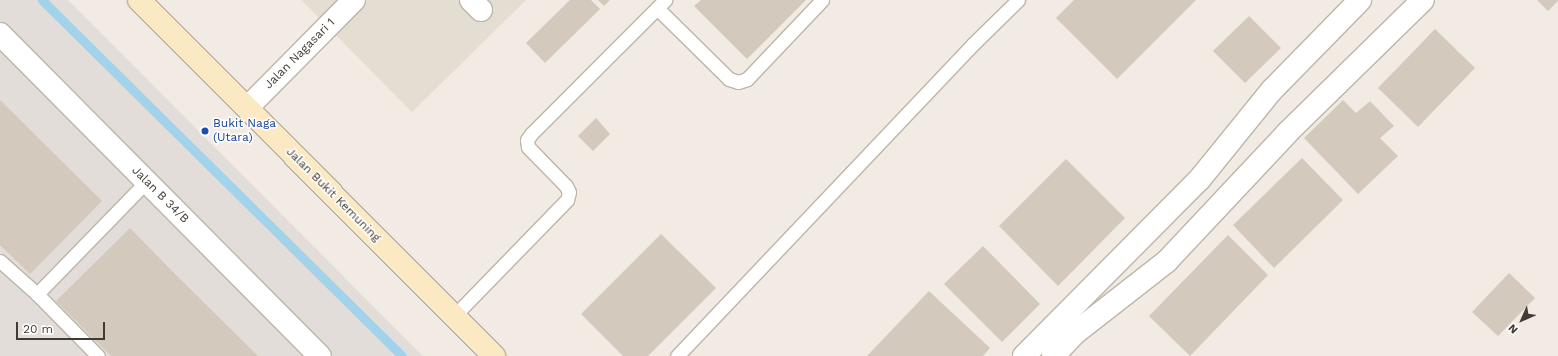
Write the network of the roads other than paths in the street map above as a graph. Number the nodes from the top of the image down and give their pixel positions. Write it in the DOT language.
graph roads {
  1 [pos="139,0"];
  2 [pos="354,0"];
  3 [pos="822,0"];
  4 [pos="1018,0"];
  5 [pos="1360,0"];
  6 [pos="1423,0"];
  7 [pos="661,4"];
  8 [pos="0,34"];
  9 [pos="247,108"];
  10 [pos="147,181"];
  11 [pos="0,261"];
  12 [pos="37,294"];
  13 [pos="454,316"];
  14 [pos="98,356"];
  15 [pos="320,356"];
  16 [pos="494,356"];
  17 [pos="677,356"];
  18 [pos="1024,356"];
  19 [pos="1053,356"];
  1 -- 9 [label="main road, Jalan Bukit Kemuning"];
  2 -- 9 [label="street, Jalan Nagasari 1"];
  3 -- 7 [label="lane"];
  4 -- 17 [label="lane"];
  5 -- 18 [label="street"];
  6 -- 19 [label="street"];
  7 -- 13 [label="lane"];
  8 -- 10 [label="street, Jalan B 34/B"];
  9 -- 13 [label="main road, Jalan Bukit Kemuning"];
  10 -- 12 [label="lane"];
  10 -- 15 [label="street, Jalan B 34/B"];
  11 -- 12 [label="lane"];
  12 -- 14 [label="lane"];
  13 -- 16 [label="main road, Jalan Bukit Kemuning"];
}
